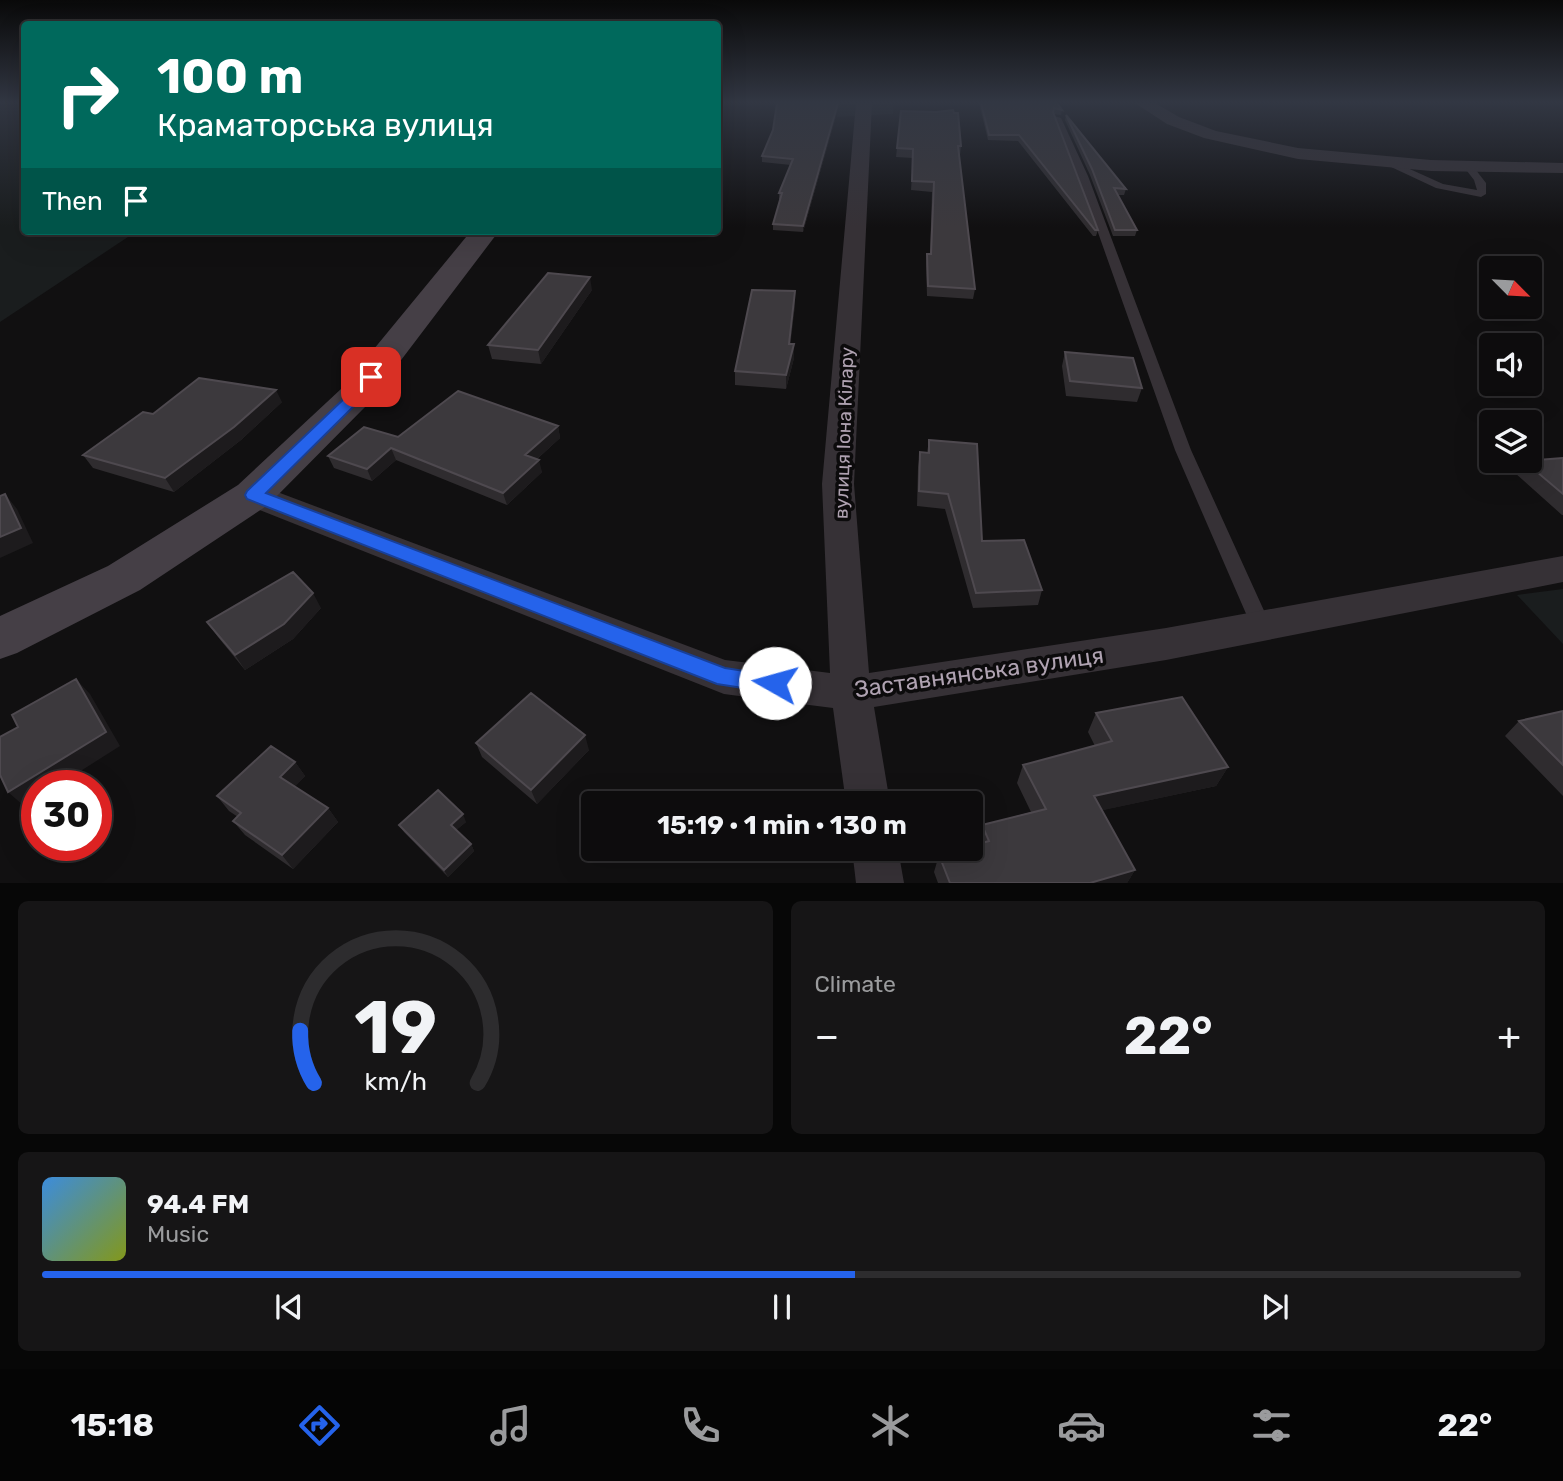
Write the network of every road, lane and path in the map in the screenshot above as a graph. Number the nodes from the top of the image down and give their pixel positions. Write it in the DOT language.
graph roads {
  1 [pos="861,144"];
  2 [pos="1069,144"];
  3 [pos="1261,144"];
  4 [pos="1392,164"];
  5 [pos="1469,167"];
  6 [pos="1563,168"];
  7 [pos="482,235"];
  8 [pos="253,495"];
  9 [pos="1563,569"];
  10 [pos="1261,626"];
  11 [pos="0,639"];
  12 [pos="851,693"];
  13 [pos="866,791"];
  14 [pos="876,861"];
  15 [pos="880,883"];
  1 -- 12 [label="street, вулиця Іона Кілару"];
  2 -- 10 [label="lane"];
  3 -- 4 [label="street"];
  4 -- 5 [label="street"];
  4 -- 5 [label="lane"];
  5 -- 6 [label="street"];
  7 -- 8 [label="street"];
  8 -- 11 [label="street"];
  8 -- 12 [label="street, Заставнянська вулиця"];
  9 -- 10 [label="street, Заставнянська вулиця"];
  10 -- 12 [label="street, Заставнянська вулиця"];
  12 -- 13 [label="street, вулиця Іона Кілару"];
  14 -- 15 [label="street"];
}
